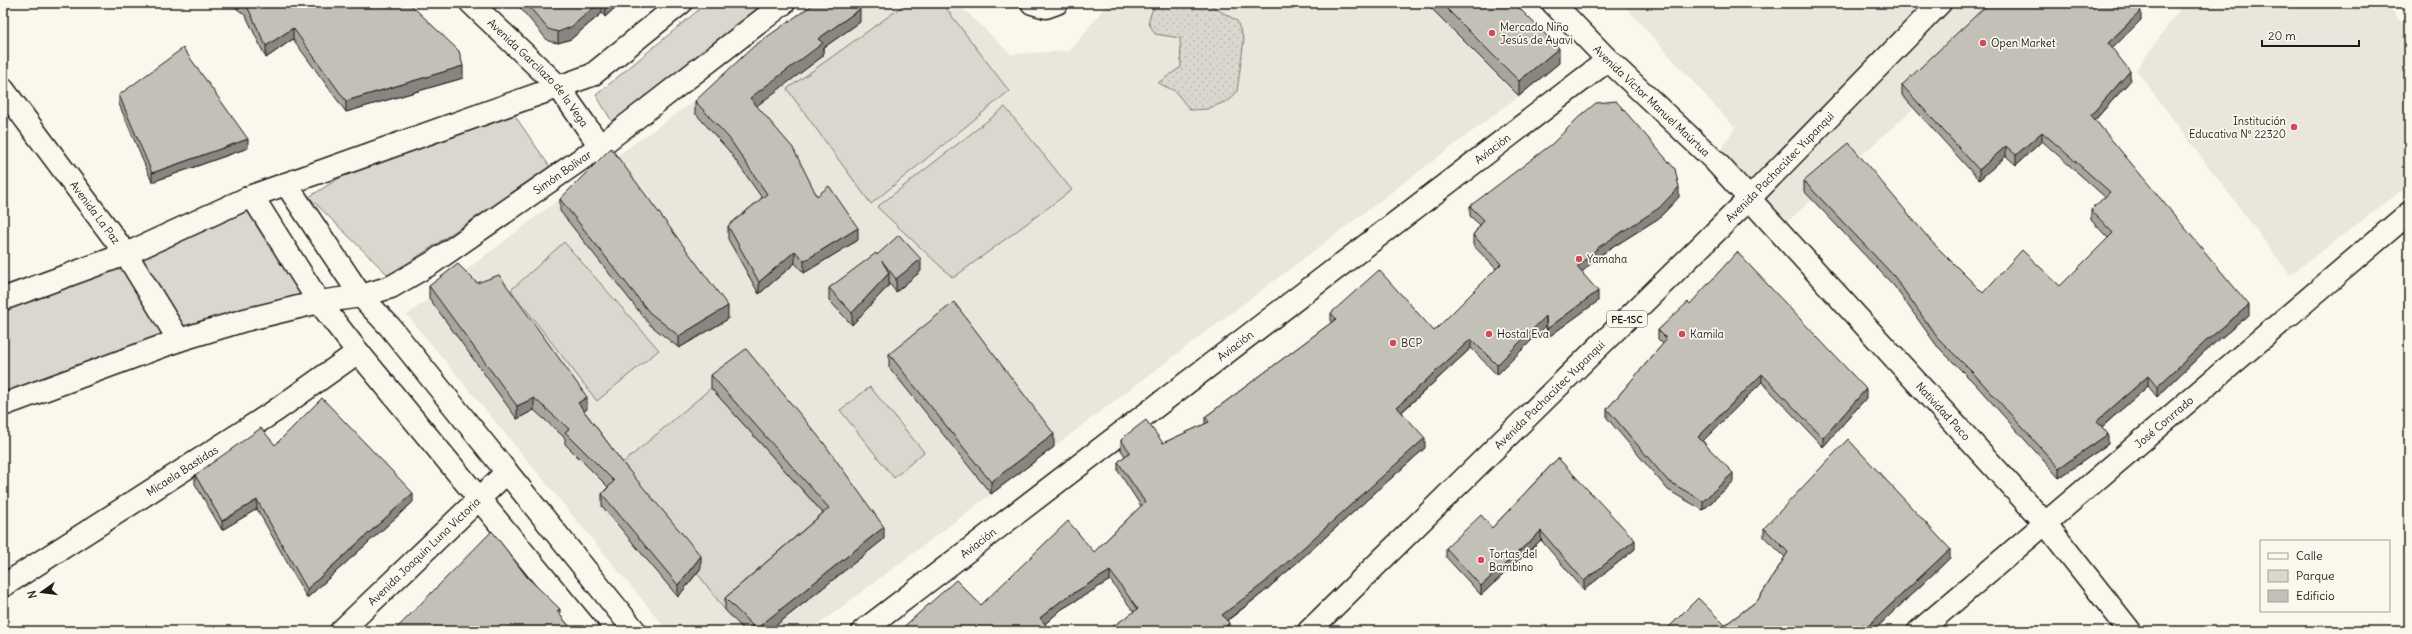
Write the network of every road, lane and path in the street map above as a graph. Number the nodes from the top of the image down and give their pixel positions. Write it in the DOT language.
graph roads {
  1 [pos="471,3"];
  2 [pos="681,3"];
  3 [pos="784,3"];
  4 [pos="1553,3"];
  5 [pos="1940,3"];
  6 [pos="1608,60"];
  7 [pos="558,86"];
  8 [pos="3,89"];
  9 [pos="600,146"];
  10 [pos="286,184"];
  11 [pos="252,196"];
  12 [pos="1750,198"];
  13 [pos="2409,214"];
  14 [pos="126,254"];
  15 [pos="361,296"];
  16 [pos="3,299"];
  17 [pos="320,302"];
  18 [pos="179,340"];
  19 [pos="358,352"];
  20 [pos="3,405"];
  21 [pos="507,472"];
  22 [pos="478,497"];
  23 [pos="2045,523"];
  24 [pos="3,586"];
  25 [pos="341,631"];
  26 [pos="588,631"];
  27 [pos="635,631"];
  28 [pos="863,631"];
  29 [pos="1309,631"];
  30 [pos="1918,631"];
  31 [pos="2130,631"];
  1 -- 7 [label="street, Avenida Garcilazo de la Vega"];
  2 -- 7 [label="street"];
  3 -- 9 [label="street, Simón Bolívar"];
  4 -- 6 [label="street, Avenida Víctor Manuel Maúrtua"];
  5 -- 12 [label="street, Avenida Pachacútec Yupanqui / PE-1SC"];
  6 -- 12 [label="street, Avenida Víctor Manuel Maúrtua"];
  6 -- 28 [label="street, Aviación"];
  7 -- 9 [label="street, Avenida Garcilazo de la Vega"];
  7 -- 10 [label="street"];
  8 -- 14 [label="street, Avenida La Paz"];
  9 -- 15 [label="street, Simón Bolívar"];
  10 -- 11 [label="street"];
  10 -- 15 [label="street"];
  11 -- 14 [label="street"];
  11 -- 17 [label="street"];
  12 -- 23 [label="street, Natividad Paco"];
  12 -- 29 [label="street, Avenida Pachacútec Yupanqui / PE-1SC"];
  13 -- 23 [label="street, José Conrrado"];
  14 -- 16 [label="street"];
  14 -- 18 [label="street, Avenida La Paz"];
  15 -- 17 [label="street, Simón Bolívar"];
  15 -- 21 [label="street"];
  17 -- 18 [label="street, Simón Bolívar"];
  17 -- 19 [label="street"];
  18 -- 20 [label="street, Simón Bolívar"];
  19 -- 22 [label="street"];
  19 -- 24 [label="street, Micaela Bastidas"];
  21 -- 22 [label="street, Avenida Joaquín Luna Victoria"];
  21 -- 27 [label="street"];
  22 -- 25 [label="street, Avenida Joaquín Luna Victoria"];
  22 -- 26 [label="street"];
  23 -- 30 [label="street, José Conrrado"];
  23 -- 31 [label="street, Natividad Paco"];
}
